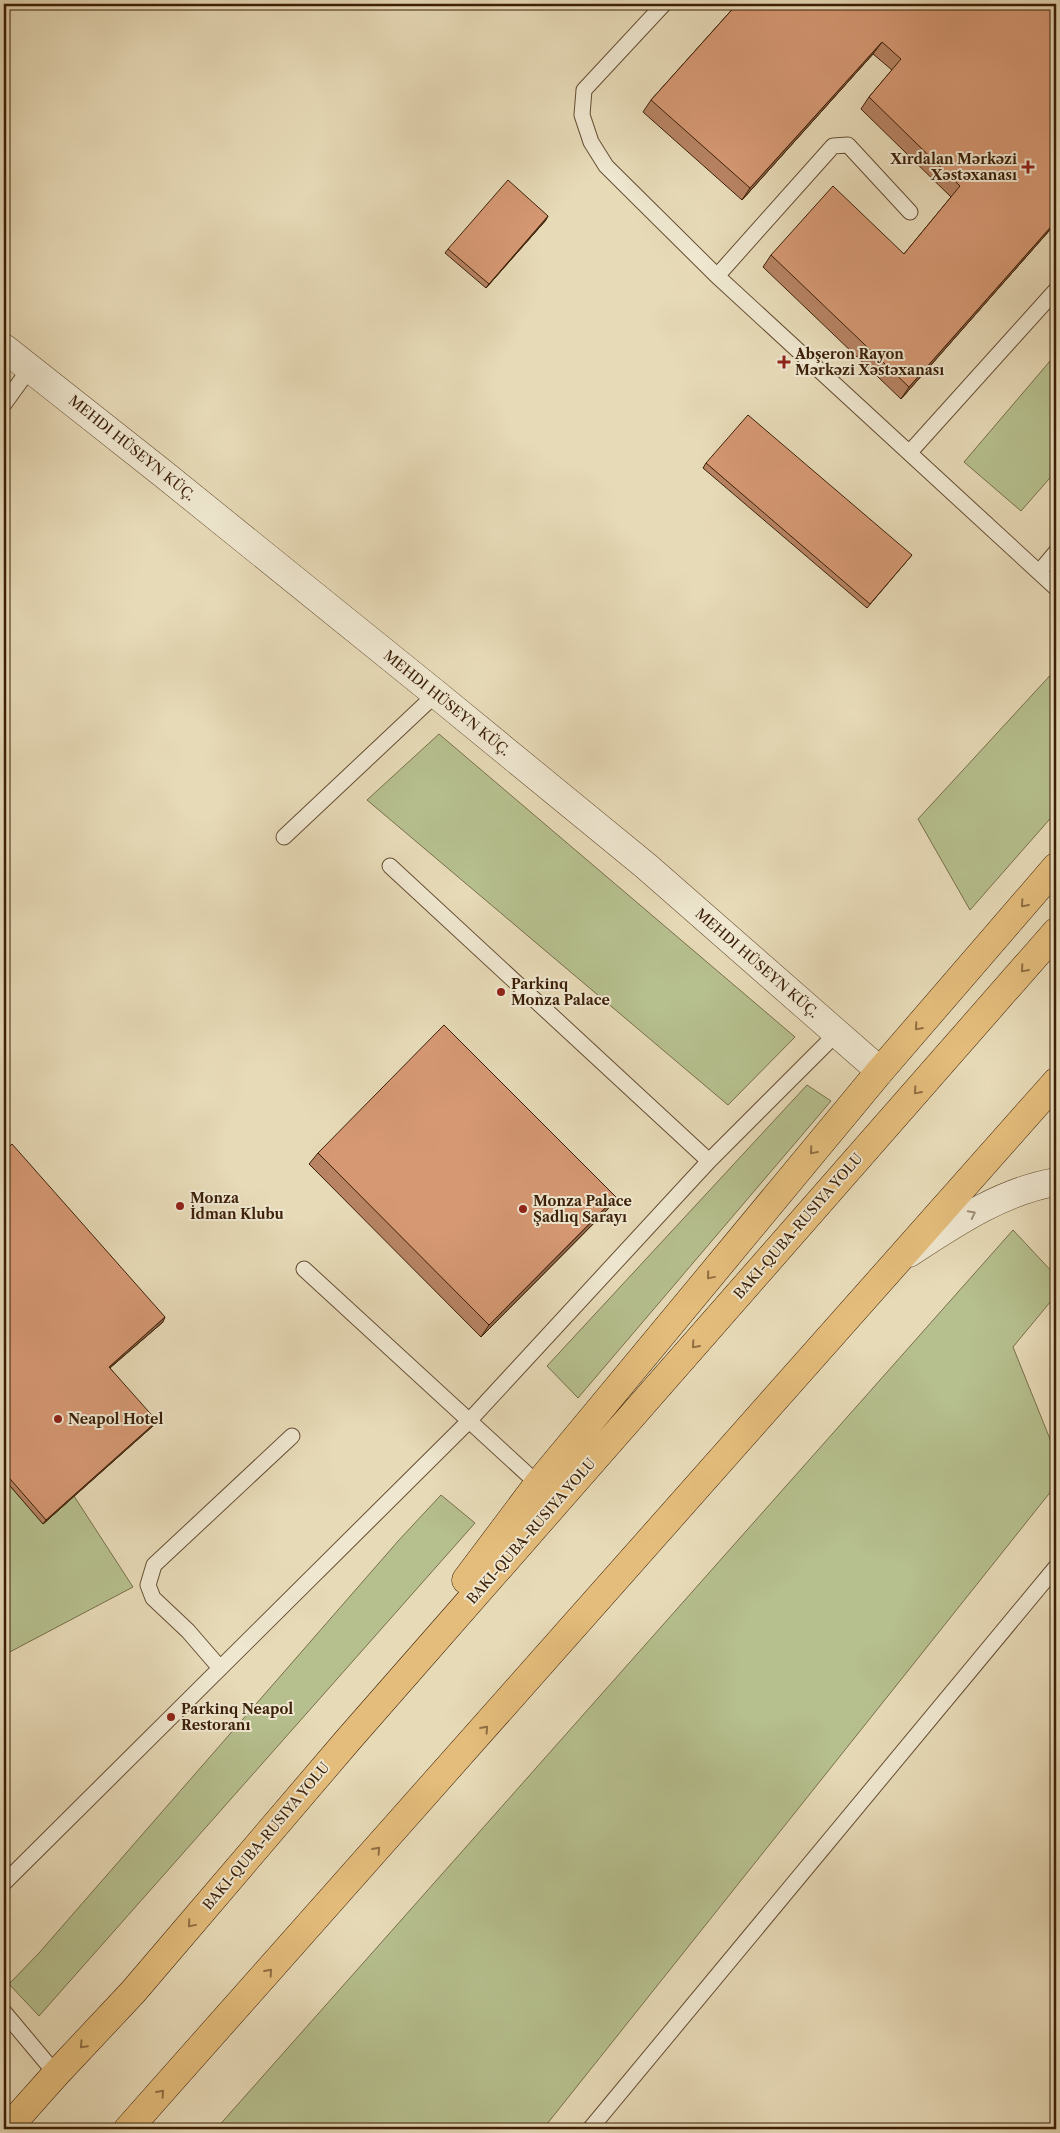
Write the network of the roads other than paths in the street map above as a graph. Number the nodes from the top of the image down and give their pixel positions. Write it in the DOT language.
graph roads {
  1 [pos="664,4"];
  2 [pos="910,212"];
  3 [pos="717,276"];
  4 [pos="1056,290"];
  5 [pos="4,348"];
  6 [pos="30,368"];
  7 [pos="4,404"];
  8 [pos="910,452"];
  9 [pos="1056,552"];
  10 [pos="1039,572"];
  11 [pos="1056,588"];
  12 [pos="436,694"];
  13 [pos="284,837"];
  14 [pos="390,866"];
  15 [pos="1056,867"];
  16 [pos="1056,932"];
  17 [pos="837,1033"];
  18 [pos="880,1071"];
  19 [pos="1056,1082"];
  20 [pos="709,1161"];
  21 [pos="1056,1182"];
  22 [pos="902,1258"];
  23 [pos="304,1268"];
  24 [pos="469,1421"];
  25 [pos="292,1436"];
  26 [pos="538,1484"];
  27 [pos="1056,1567"];
  28 [pos="220,1668"];
  29 [pos="348,1740"];
  30 [pos="4,1883"];
  31 [pos="4,2012"];
  32 [pos="56,2074"];
  33 [pos="7,2129"];
  34 [pos="128,2129"];
  35 [pos="590,2129"];
  1 -- 3 [label="lane"];
  2 -- 3 [label="lane"];
  3 -- 8 [label="lane"];
  4 -- 8 [label="lane"];
  5 -- 6 [label="street, MEHDI HÜSEYN KÜÇ."];
  6 -- 7 [label="lane"];
  6 -- 12 [label="street, MEHDI HÜSEYN KÜÇ."];
  8 -- 10 [label="lane"];
  9 -- 10 [label="lane"];
  10 -- 11 [label="lane"];
  12 -- 13 [label="lane"];
  12 -- 17 [label="street, MEHDI HÜSEYN KÜÇ."];
  14 -- 20 [label="lane"];
  15 -- 18 [label="highway, one-way"];
  16 -- 29 [label="highway, one-way"];
  17 -- 18 [label="street, MEHDI HÜSEYN KÜÇ."];
  17 -- 20 [label="lane"];
  18 -- 26 [label="highway, one-way"];
  19 -- 22 [label="highway"];
  20 -- 24 [label="lane"];
  22 -- 21 [label="street, one-way"];
  34 -- 22 [label="highway, one-way"];
  23 -- 24 [label="lane"];
  24 -- 26 [label="lane"];
  24 -- 28 [label="lane"];
  25 -- 28 [label="lane"];
  26 -- 29 [label="highway"];
  27 -- 35 [label="lane"];
  28 -- 30 [label="lane"];
  29 -- 32 [label="highway, one-way"];
  31 -- 32 [label="lane"];
  32 -- 33 [label="highway"];
}
